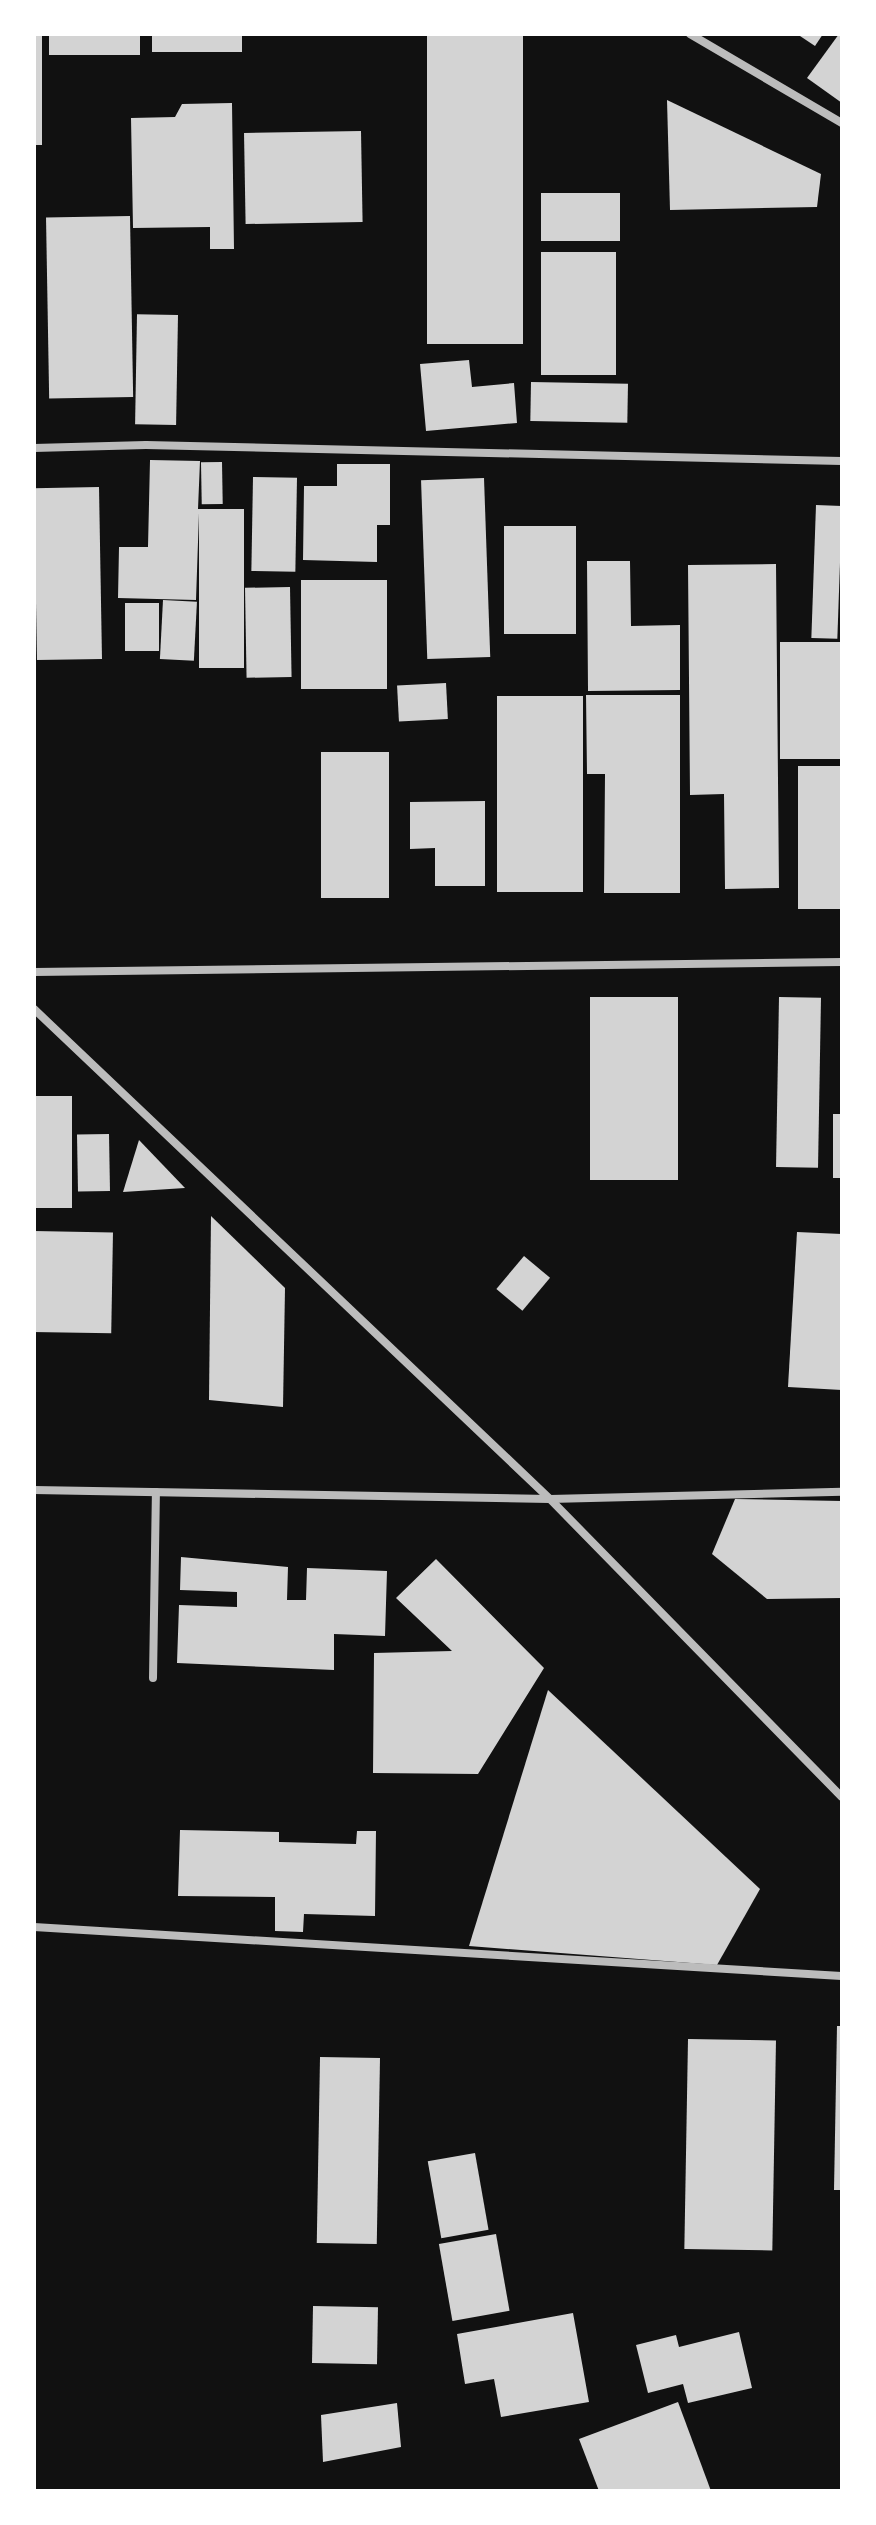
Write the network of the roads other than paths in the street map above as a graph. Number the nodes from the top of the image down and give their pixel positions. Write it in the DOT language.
graph roads {
  1 [pos="690,34"];
  2 [pos="842,123"];
  3 [pos="34,448"];
  4 [pos="842,461"];
  5 [pos="842,962"];
  6 [pos="34,972"];
  7 [pos="34,1009"];
  8 [pos="34,1490"];
  9 [pos="156,1492"];
  10 [pos="842,1492"];
  11 [pos="550,1499"];
  12 [pos="153,1678"];
  13 [pos="842,1797"];
  14 [pos="34,1927"];
  15 [pos="842,1976"];
  1 -- 2 [label="street"];
  3 -- 4 [label="street"];
  5 -- 6 [label="street"];
  7 -- 11 [label="street"];
  8 -- 9 [label="street"];
  9 -- 11 [label="street"];
  9 -- 12 [label="street"];
  10 -- 11 [label="street"];
  11 -- 13 [label="street"];
  14 -- 15 [label="street"];
}
